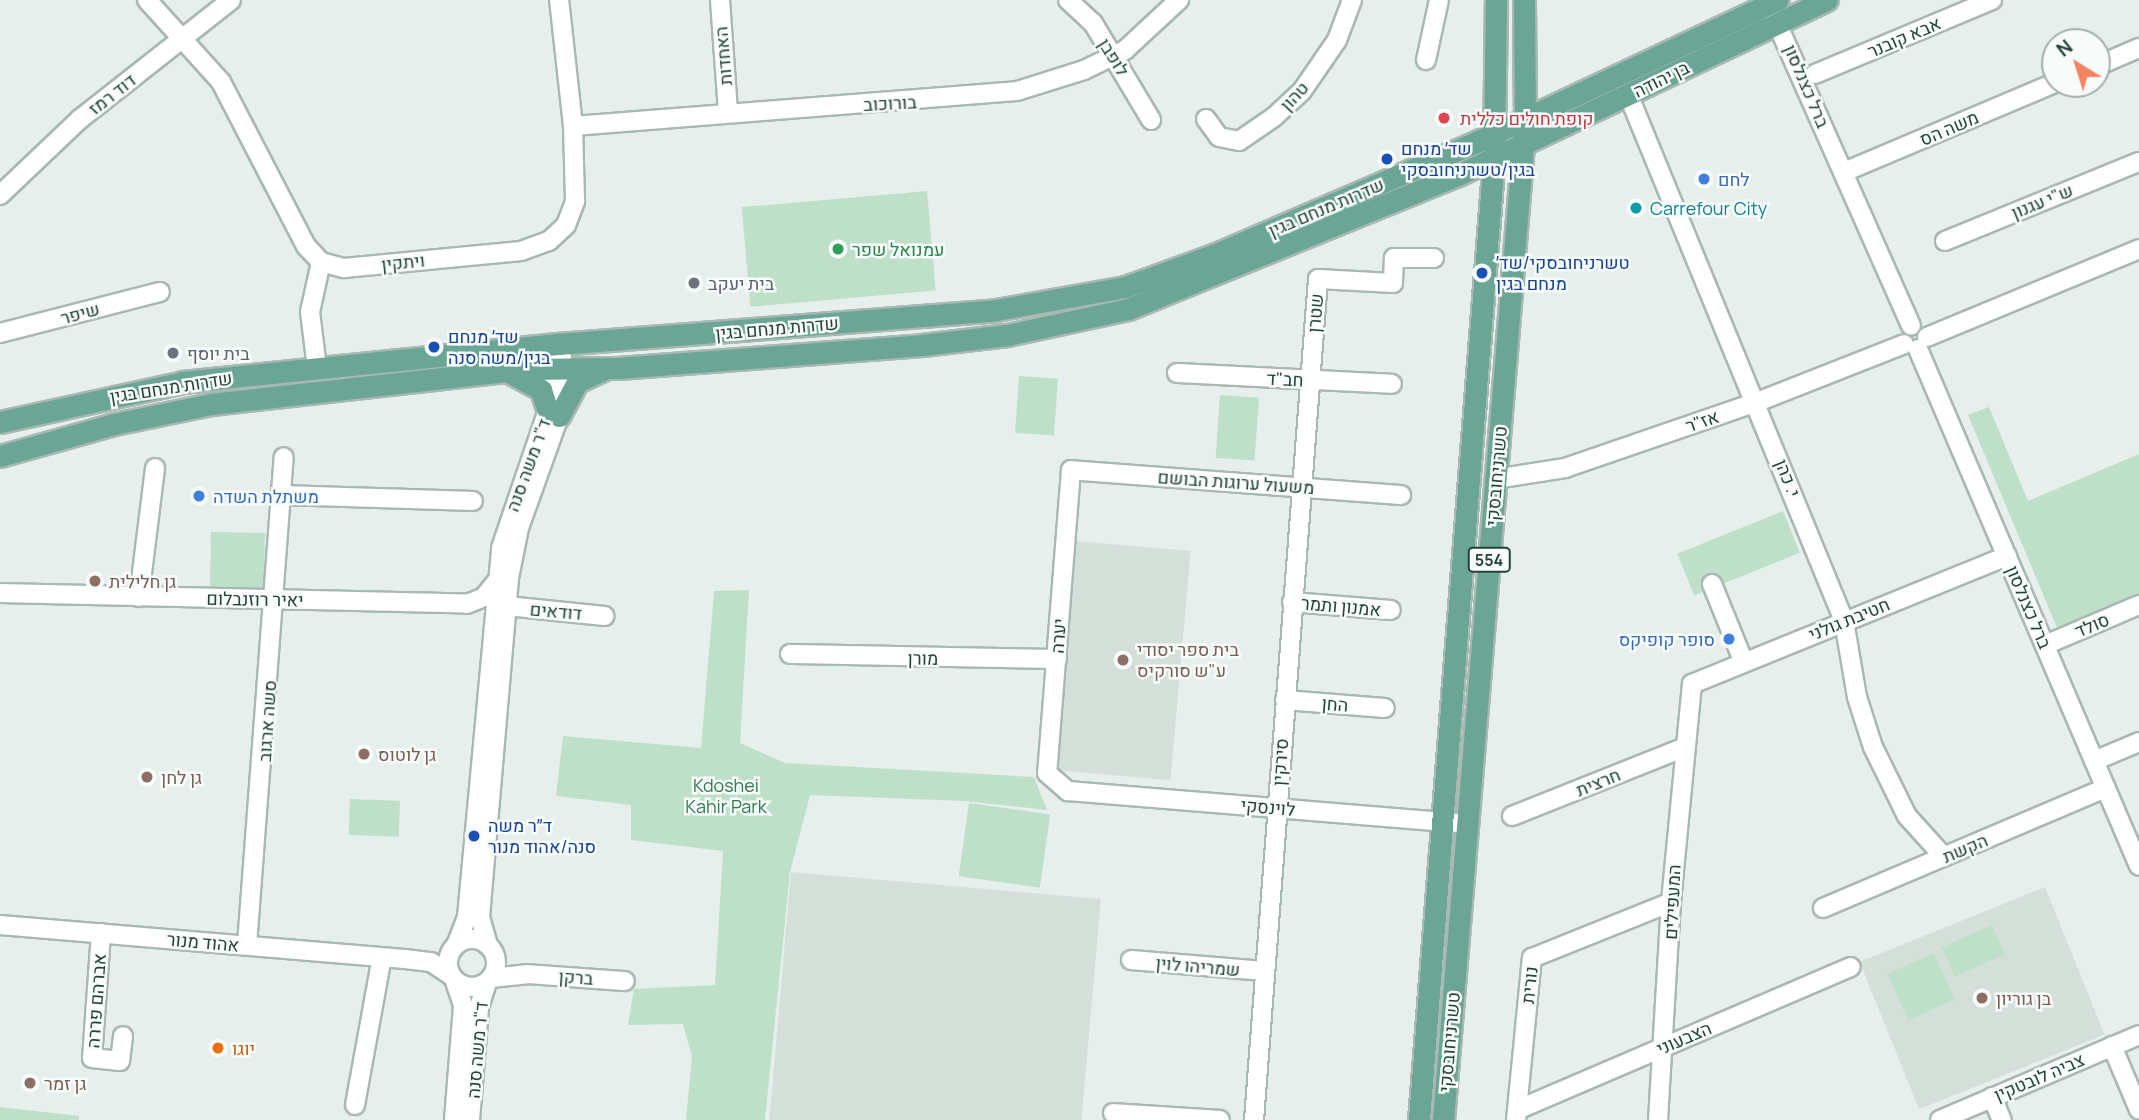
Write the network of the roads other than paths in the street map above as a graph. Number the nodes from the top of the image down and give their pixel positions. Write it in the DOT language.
graph roads {
  1 [pos="147,0"];
  2 [pos="231,0"];
  3 [pos="559,0"];
  4 [pos="720,0"];
  5 [pos="1068,0"];
  6 [pos="1179,0"];
  7 [pos="1352,0"];
  8 [pos="1440,0"];
  9 [pos="1496,0"];
  10 [pos="1524,0"];
  11 [pos="1826,0"];
  12 [pos="1992,0"];
  13 [pos="1770,3"];
  14 [pos="1780,21"];
  15 [pos="181,39"];
  16 [pos="2139,48"];
  17 [pos="1114,55"];
  18 [pos="1426,60"];
  19 [pos="2111,60"];
  20 [pos="1815,74"];
  21 [pos="1525,84"];
  22 [pos="2041,89"];
  23 [pos="1497,93"];
  24 [pos="1628,94"];
  25 [pos="728,111"];
  26 [pos="1556,117"];
  27 [pos="1206,119"];
  28 [pos="1151,120"];
  29 [pos="1525,120"];
  30 [pos="573,126"];
  31 [pos="1495,134"];
  32 [pos="1523,143"];
  33 [pos="1455,151"];
  34 [pos="1494,157"];
  35 [pos="2139,162"];
  36 [pos="1844,172"];
  37 [pos="1458,174"];
  38 [pos="1520,176"];
  39 [pos="3,183"];
  40 [pos="1492,188"];
  41 [pos="1945,241"];
  42 [pos="2139,248"];
  43 [pos="1434,258"];
  44 [pos="321,262"];
  45 [pos="160,292"];
  46 [pos="0,334"];
  47 [pos="1916,343"];
  48 [pos="559,344"];
  49 [pos="317,368"];
  50 [pos="558,368"];
  51 [pos="612,368"];
  52 [pos="507,371"];
  53 [pos="1177,373"];
  54 [pos="1309,380"];
  55 [pos="1392,384"];
  56 [pos="1757,402"];
  57 [pos="553,413"];
  58 [pos="0,422"];
  59 [pos="0,456"];
  60 [pos="284,457"];
  61 [pos="155,468"];
  62 [pos="1071,470"];
  63 [pos="1495,479"];
  64 [pos="1300,487"];
  65 [pos="282,495"];
  66 [pos="1401,495"];
  67 [pos="473,501"];
  68 [pos="2007,556"];
  69 [pos="496,582"];
  70 [pos="1712,584"];
  71 [pos="0,593"];
  72 [pos="139,597"];
  73 [pos="276,600"];
  74 [pos="1292,602"];
  75 [pos="467,604"];
  76 [pos="2139,606"];
  77 [pos="507,607"];
  78 [pos="1391,610"];
  79 [pos="604,615"];
  80 [pos="1844,621"];
  81 [pos="492,626"];
  82 [pos="2045,645"];
  83 [pos="790,654"];
  84 [pos="1057,659"];
  85 [pos="1744,663"];
  86 [pos="1692,684"];
  87 [pos="1285,700"];
  88 [pos="1385,708"];
  89 [pos="2139,742"];
  90 [pos="1683,748"];
  91 [pos="2094,761"];
  92 [pos="2106,788"];
  93 [pos="1068,791"];
  94 [pos="1277,808"];
  95 [pos="1512,816"];
  96 [pos="1445,821"];
  97 [pos="1468,824"];
  98 [pos="1944,857"];
  99 [pos="2139,866"];
  100 [pos="1671,902"];
  101 [pos="1824,908"];
  102 [pos="0,925"];
  103 [pos="101,933"];
  104 [pos="247,946"];
  105 [pos="454,946"];
  106 [pos="492,951"];
  107 [pos="382,957"];
  108 [pos="405,959"];
  109 [pos="1130,960"];
  110 [pos="1851,967"];
  111 [pos="1265,971"];
  112 [pos="527,974"];
  113 [pos="452,978"];
  114 [pos="489,980"];
  115 [pos="625,981"];
  116 [pos="2139,1035"];
  117 [pos="123,1037"];
  118 [pos="2112,1046"];
  119 [pos="1662,1048"];
  120 [pos="1992,1097"];
  121 [pos="355,1105"];
  122 [pos="2139,1110"];
  123 [pos="1113,1113"];
  124 [pos="1517,1115"];
  125 [pos="454,1120"];
  126 [pos="470,1120"];
  127 [pos="1220,1120"];
  128 [pos="1254,1120"];
  129 [pos="1419,1120"];
  130 [pos="1443,1120"];
  131 [pos="1658,1120"];
  132 [pos="1940,1120"];
  133 [pos="2002,1120"];
  1 -- 15 [label="street"];
  2 -- 15 [label="street, דוד רמז"];
  3 -- 30 [label="street, ויתקין"];
  4 -- 25 [label="street, האחדות"];
  5 -- 17 [label="street, לופבן"];
  6 -- 17 [label="street, בורוכוב"];
  7 -- 27 [label="street, טהון"];
  8 -- 18 [label="street"];
  9 -- 23 [label="main road, טשרניחובסקי / 554"];
  10 -- 21 [label="main road, טשרניחובסקי / 554"];
  11 -- 14 [label="main road, בן יהודה"];
  12 -- 20 [label="street, אבא קובנר"];
  13 -- 14 [label="street, ברל כצנלסון"];
  13 -- 26 [label="main road, בן יהודה"];
  14 -- 24 [label="main road, בן יהודה"];
  14 -- 36 [label="street, ברל כצנלסון"];
  15 -- 39 [label="street, דוד רמז"];
  15 -- 44 [label="street"];
  16 -- 19 [label="street"];
  17 -- 25 [label="street, בורוכוב"];
  17 -- 28 [label="street, לופבן"];
  21 -- 26 [label="main road"];
  21 -- 29 [label="main road, טשרניחובסקי / 554"];
  22 -- 36 [label="street, משה הס"];
  23 -- 31 [label="main road, טשרניחובסקי / 554"];
  23 -- 33 [label="main road"];
  24 -- 26 [label="main road, בן יהודה"];
  24 -- 56 [label="street, י. כהן"];
  25 -- 30 [label="street, בורוכוב"];
  26 -- 29 [label="main road, בן יהודה"];
  26 -- 32 [label="main road, בן יהודה"];
  26 -- 38 [label="main road"];
  29 -- 31 [label="main road, שדרות מנחם בגין"];
  29 -- 32 [label="main road, טשרניחובסקי / 554"];
  30 -- 44 [label="street, ויתקין"];
  31 -- 33 [label="main road, שדרות מנחם בגין"];
  31 -- 34 [label="main road, טשרניחובסקי / 554"];
  32 -- 34 [label="main road, בן יהודה"];
  32 -- 38 [label="main road, טשרניחובסקי / 554"];
  33 -- 48 [label="main road, שדרות מנחם בגין"];
  34 -- 37 [label="main road, שדרות מנחם בגין"];
  34 -- 40 [label="main road, טשרניחובסקי / 554"];
  35 -- 41 [label="street, ש\"י עגנון"];
  36 -- 47 [label="street, ברל כצנלסון"];
  37 -- 40 [label="main road"];
  37 -- 51 [label="main road, שדרות מנחם בגין"];
  38 -- 63 [label="main road, טשרניחובסקי / 554"];
  40 -- 96 [label="main road, טשרניחובסקי / 554"];
  42 -- 47 [label="street, אז\"ר"];
  43 -- 54 [label="street, שטרן"];
  44 -- 49 [label="street"];
  45 -- 46 [label="street, שיפר"];
  47 -- 56 [label="street, אז\"ר"];
  47 -- 68 [label="street, ברל כצנלסון"];
  48 -- 49 [label="main road, שדרות מנחם בגין"];
  48 -- 50 [label="street, ד\"ר משה סנה"];
  49 -- 58 [label="main road, שדרות מנחם בגין"];
  50 -- 51 [label="main road, שדרות מנחם בגין"];
  50 -- 52 [label="main road, שדרות מנחם בגין"];
  50 -- 57 [label="street, ד\"ר משה סנה"];
  51 -- 57 [label="main road"];
  52 -- 57 [label="main road"];
  52 -- 59 [label="main road, שדרות מנחם בגין"];
  53 -- 54 [label="street, חב\"ד"];
  54 -- 55 [label="street, חב\"ד"];
  54 -- 64 [label="street, שטרן"];
  56 -- 63 [label="street, אז\"ר"];
  56 -- 80 [label="street, י. כהן"];
  57 -- 69 [label="street, ד\"ר משה סנה"];
  57 -- 77 [label="street, ד\"ר משה סנה"];
  60 -- 65 [label="street, סשה ארגוב"];
  61 -- 72 [label="street"];
  62 -- 64 [label="street, משעול ערוגות הבושם"];
  62 -- 84 [label="street, יערה"];
  63 -- 97 [label="main road, טשרניחובסקי / 554"];
  64 -- 66 [label="street, משעול ערוגות הבושם"];
  64 -- 74 [label="street, סירקין"];
  65 -- 67 [label="street"];
  65 -- 73 [label="street, סשה ארגוב"];
  68 -- 80 [label="street, חטיבת גולני"];
  68 -- 82 [label="street, ברל כצנלסון"];
  69 -- 75 [label="street"];
  69 -- 81 [label="street, ד\"ר משה סנה"];
  70 -- 85 [label="street"];
  71 -- 72 [label="street, יאיר רוזנבלום"];
  72 -- 73 [label="street, יאיר רוזנבלום"];
  73 -- 75 [label="street, יאיר רוזנבלום"];
  73 -- 104 [label="street, סשה ארגוב"];
  74 -- 78 [label="street, אמנון ותמר"];
  74 -- 87 [label="street, סירקין"];
  75 -- 81 [label="street"];
  76 -- 82 [label="street, סולד"];
  77 -- 79 [label="street, דודאים"];
  77 -- 106 [label="street, ד\"ר משה סנה"];
  80 -- 85 [label="street, חטיבת גולני"];
  80 -- 98 [label="street, י. כהן"];
  81 -- 105 [label="street, ד\"ר משה סנה"];
  82 -- 91 [label="street, ברל כצנלסון"];
  83 -- 84 [label="street, מורן"];
  84 -- 93 [label="street, יערה"];
  85 -- 86 [label="street, חטיבת גולני"];
  86 -- 90 [label="street, המעפילים"];
  87 -- 88 [label="street, החן"];
  87 -- 94 [label="street, סירקין"];
  89 -- 91 [label="street"];
  90 -- 95 [label="street, חרצית"];
  90 -- 100 [label="street, המעפילים"];
  91 -- 92 [label="street, ברל כצנלסון"];
  92 -- 98 [label="street, הקשת"];
  92 -- 99 [label="street, ברל כצנלסון"];
  93 -- 94 [label="street, לוינסקי"];
  94 -- 96 [label="street, לוינסקי"];
  94 -- 111 [label="street, סירקין"];
  96 -- 97 [label="street, לוינסקי"];
  96 -- 129 [label="main road, טשרניחובסקי / 554"];
  97 -- 130 [label="main road, טשרניחובסקי / 554"];
  98 -- 101 [label="street, הקשת"];
  100 -- 119 [label="street, המעפילים"];
  100 -- 124 [label="street, נורית"];
  102 -- 103 [label="street, אהוד מנור"];
  103 -- 104 [label="street, אהוד מנור"];
  103 -- 117 [label="street, אברהם פררה"];
  104 -- 107 [label="street, אהוד מנור"];
  105 -- 106 [label="street"];
  105 -- 108 [label="street, אהוד מנור"];
  105 -- 113 [label="street"];
  106 -- 112 [label="street, ברקן"];
  106 -- 114 [label="street"];
  107 -- 108 [label="street, אהוד מנור"];
  107 -- 121 [label="street"];
  108 -- 113 [label="street, אהוד מנור"];
  109 -- 111 [label="street, שמריהו לוין"];
  110 -- 119 [label="street, הצבעוני"];
  111 -- 128 [label="street, סירקין"];
  112 -- 114 [label="street, ברקן"];
  112 -- 115 [label="street, ברקן"];
  113 -- 114 [label="street"];
  113 -- 125 [label="street, ד\"ר משה סנה"];
  114 -- 126 [label="street, ד\"ר משה סנה"];
  116 -- 118 [label="street, צביה לובטקין"];
  118 -- 120 [label="street, צביה לובטקין"];
  118 -- 122 [label="street"];
  119 -- 124 [label="street, הצבעוני"];
  119 -- 131 [label="street, המעפילים"];
  120 -- 132 [label="street, צביה לובטקין"];
  120 -- 133 [label="street"];
  123 -- 127 [label="street"];
}
